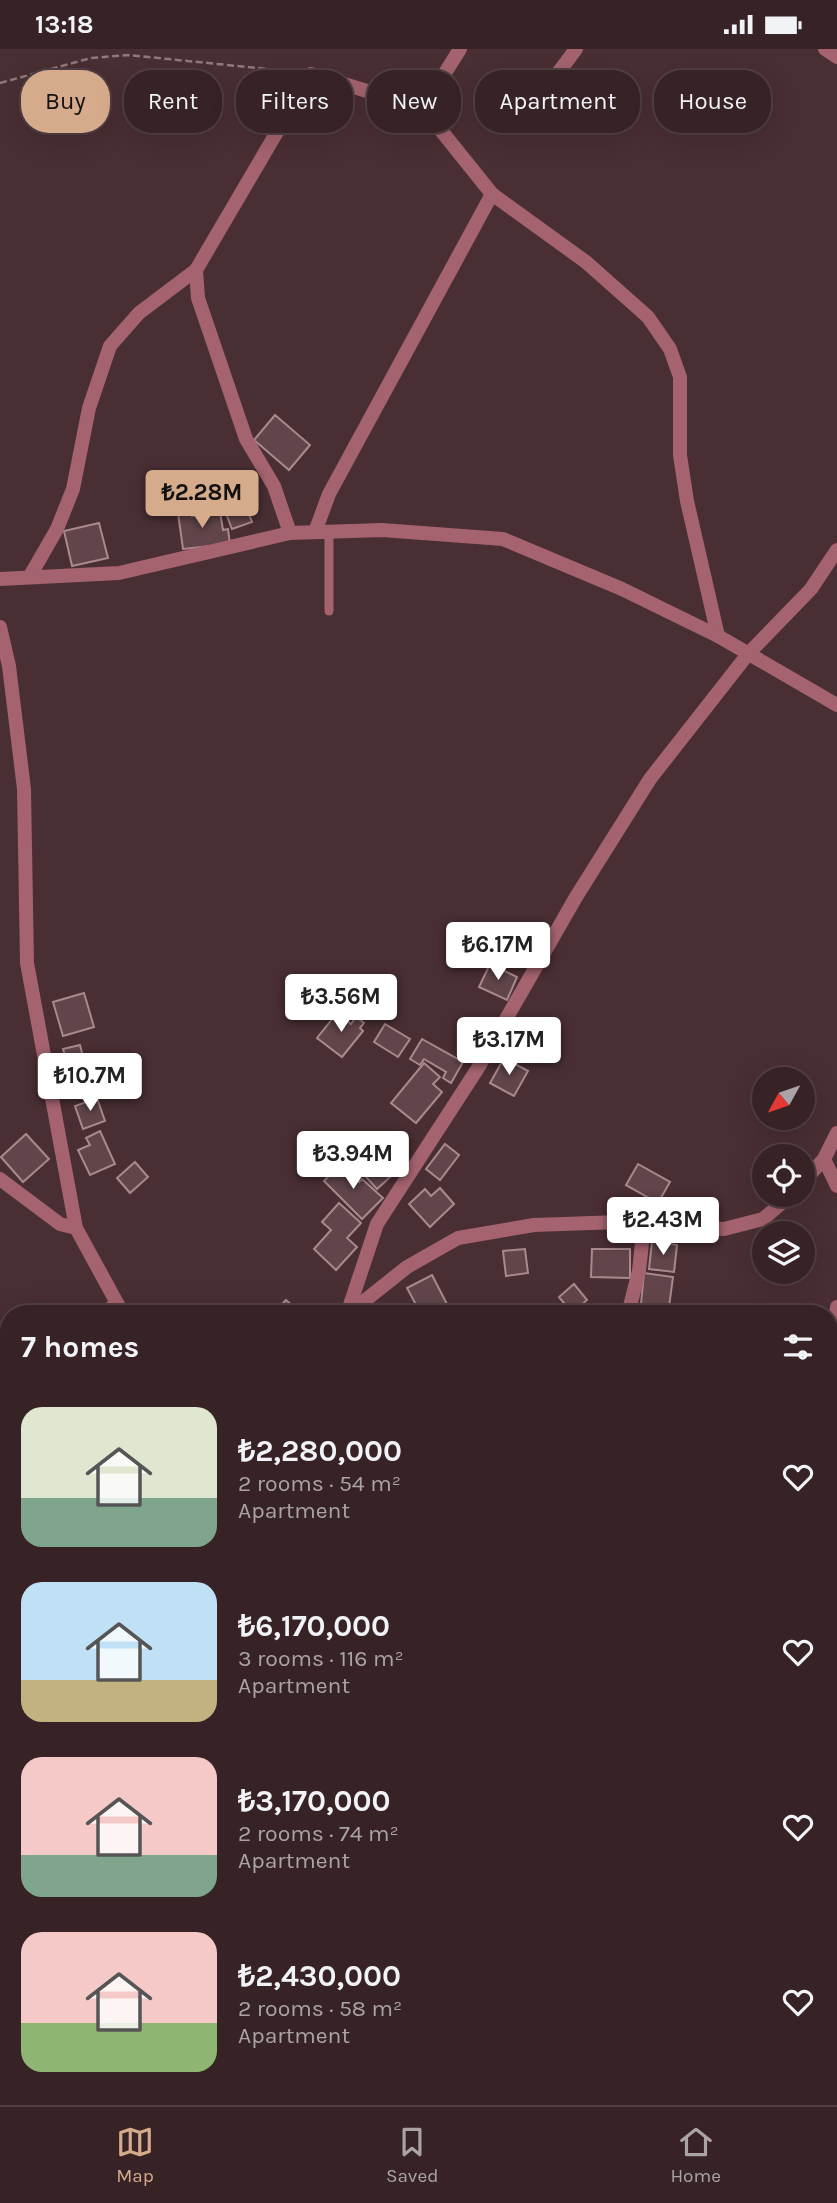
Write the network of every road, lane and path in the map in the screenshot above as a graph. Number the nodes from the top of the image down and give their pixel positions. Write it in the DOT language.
graph roads {
  1 [pos="460,49"];
  2 [pos="576,49"];
  3 [pos="825,49"];
  4 [pos="837,57"];
  5 [pos="280,70"];
  6 [pos="447,70"];
  7 [pos="560,70"];
  8 [pos="0,83"];
  9 [pos="276,133"];
  10 [pos="443,133"];
  11 [pos="492,194"];
  12 [pos="195,270"];
  13 [pos="322,532"];
  14 [pos="290,533"];
  15 [pos="837,550"];
  16 [pos="30,576"];
  17 [pos="0,579"];
  18 [pos="329,611"];
  19 [pos="0,627"];
  20 [pos="718,636"];
  21 [pos="748,654"];
  22 [pos="837,705"];
  23 [pos="837,1133"];
  24 [pos="824,1160"];
  25 [pos="815,1169"];
  26 [pos="0,1179"];
  27 [pos="837,1186"];
  28 [pos="777,1207"];
  29 [pos="644,1224"];
  30 [pos="76,1228"];
  31 [pos="118,1305"];
  32 [pos="351,1305"];
  33 [pos="359,1305"];
  34 [pos="630,1305"];
  1 -- 6 [label="street"];
  2 -- 7 [label="street"];
  3 -- 4 [label="street"];
  5 -- 8 [label="path"];
  9 -- 12 [label="street"];
  10 -- 11 [label="street"];
  11 -- 13 [label="street"];
  11 -- 20 [label="street"];
  12 -- 14 [label="street"];
  12 -- 16 [label="street"];
  13 -- 14 [label="street"];
  13 -- 18 [label="lane"];
  13 -- 20 [label="street"];
  14 -- 16 [label="street"];
  15 -- 21 [label="street"];
  16 -- 17 [label="street"];
  19 -- 30 [label="street"];
  20 -- 21 [label="street"];
  21 -- 22 [label="street"];
  21 -- 32 [label="street"];
  23 -- 24 [label="street"];
  24 -- 25 [label="street"];
  24 -- 27 [label="street"];
  26 -- 30 [label="street"];
  28 -- 29 [label="street"];
  29 -- 33 [label="street"];
  29 -- 34 [label="street"];
  30 -- 31 [label="street"];
}
